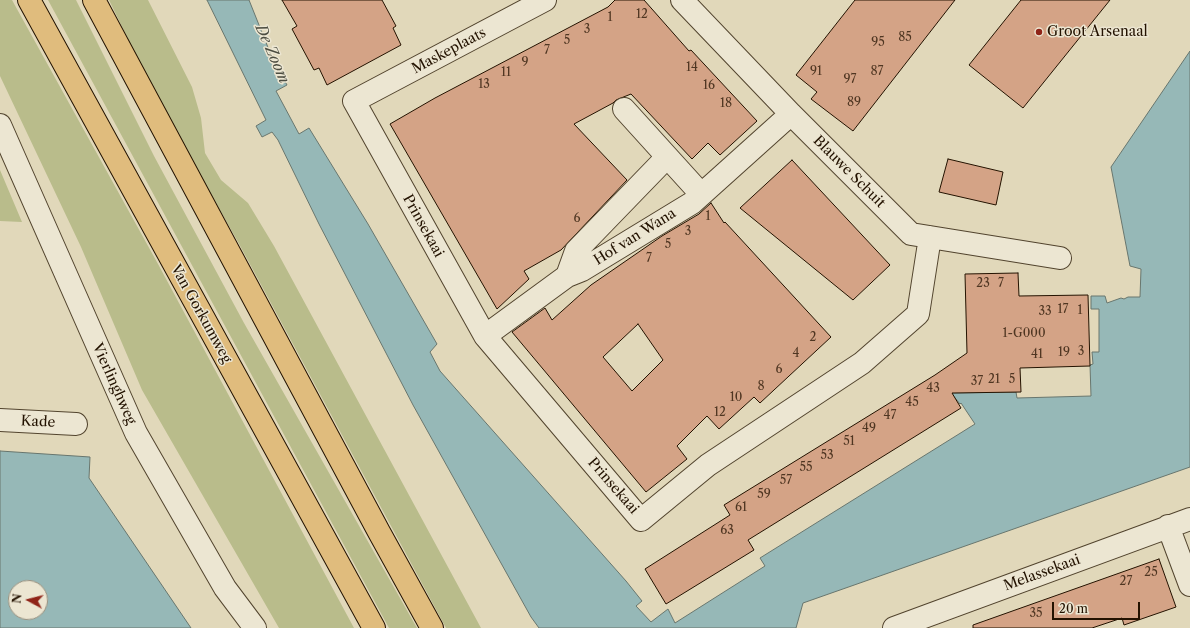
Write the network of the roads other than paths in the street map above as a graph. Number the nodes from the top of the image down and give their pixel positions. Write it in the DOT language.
graph roads {
  1 [pos="29,0"];
  2 [pos="94,0"];
  3 [pos="545,0"];
  4 [pos="682,0"];
  5 [pos="354,101"];
  6 [pos="624,109"];
  7 [pos="791,114"];
  8 [pos="0,125"];
  9 [pos="667,157"];
  10 [pos="701,194"];
  11 [pos="930,237"];
  12 [pos="1060,258"];
  13 [pos="567,276"];
  14 [pos="484,336"];
  15 [pos="0,420"];
  16 [pos="76,424"];
  17 [pos="1190,519"];
  18 [pos="1168,526"];
  19 [pos="1190,585"];
  20 [pos="255,628"];
  21 [pos="374,628"];
  22 [pos="432,628"];
  23 [pos="894,628"];
  1 -- 21 [label="main road, Van Gorkumweg"];
  2 -- 22 [label="main road"];
  3 -- 5 [label="street, Maskeplaats"];
  4 -- 7 [label="street, Blauwe Schuit"];
  5 -- 14 [label="street, Prinsekaai"];
  6 -- 9 [label="street"];
  7 -- 10 [label="street, Hof van Wana"];
  7 -- 11 [label="street, Blauwe Schuit"];
  8 -- 20 [label="street, Vierlinghweg"];
  9 -- 10 [label="street"];
  9 -- 13 [label="street, Hof van Wana"];
  10 -- 13 [label="street, Hof van Wana"];
  11 -- 12 [label="street, Blauwe Schuit"];
  11 -- 14 [label="street, Prinsekaai"];
  13 -- 14 [label="street, Hof van Wana"];
  15 -- 16 [label="street, Kade"];
  17 -- 18 [label="street, Melassekaai"];
  18 -- 19 [label="street"];
  18 -- 23 [label="street, Melassekaai"];
}
